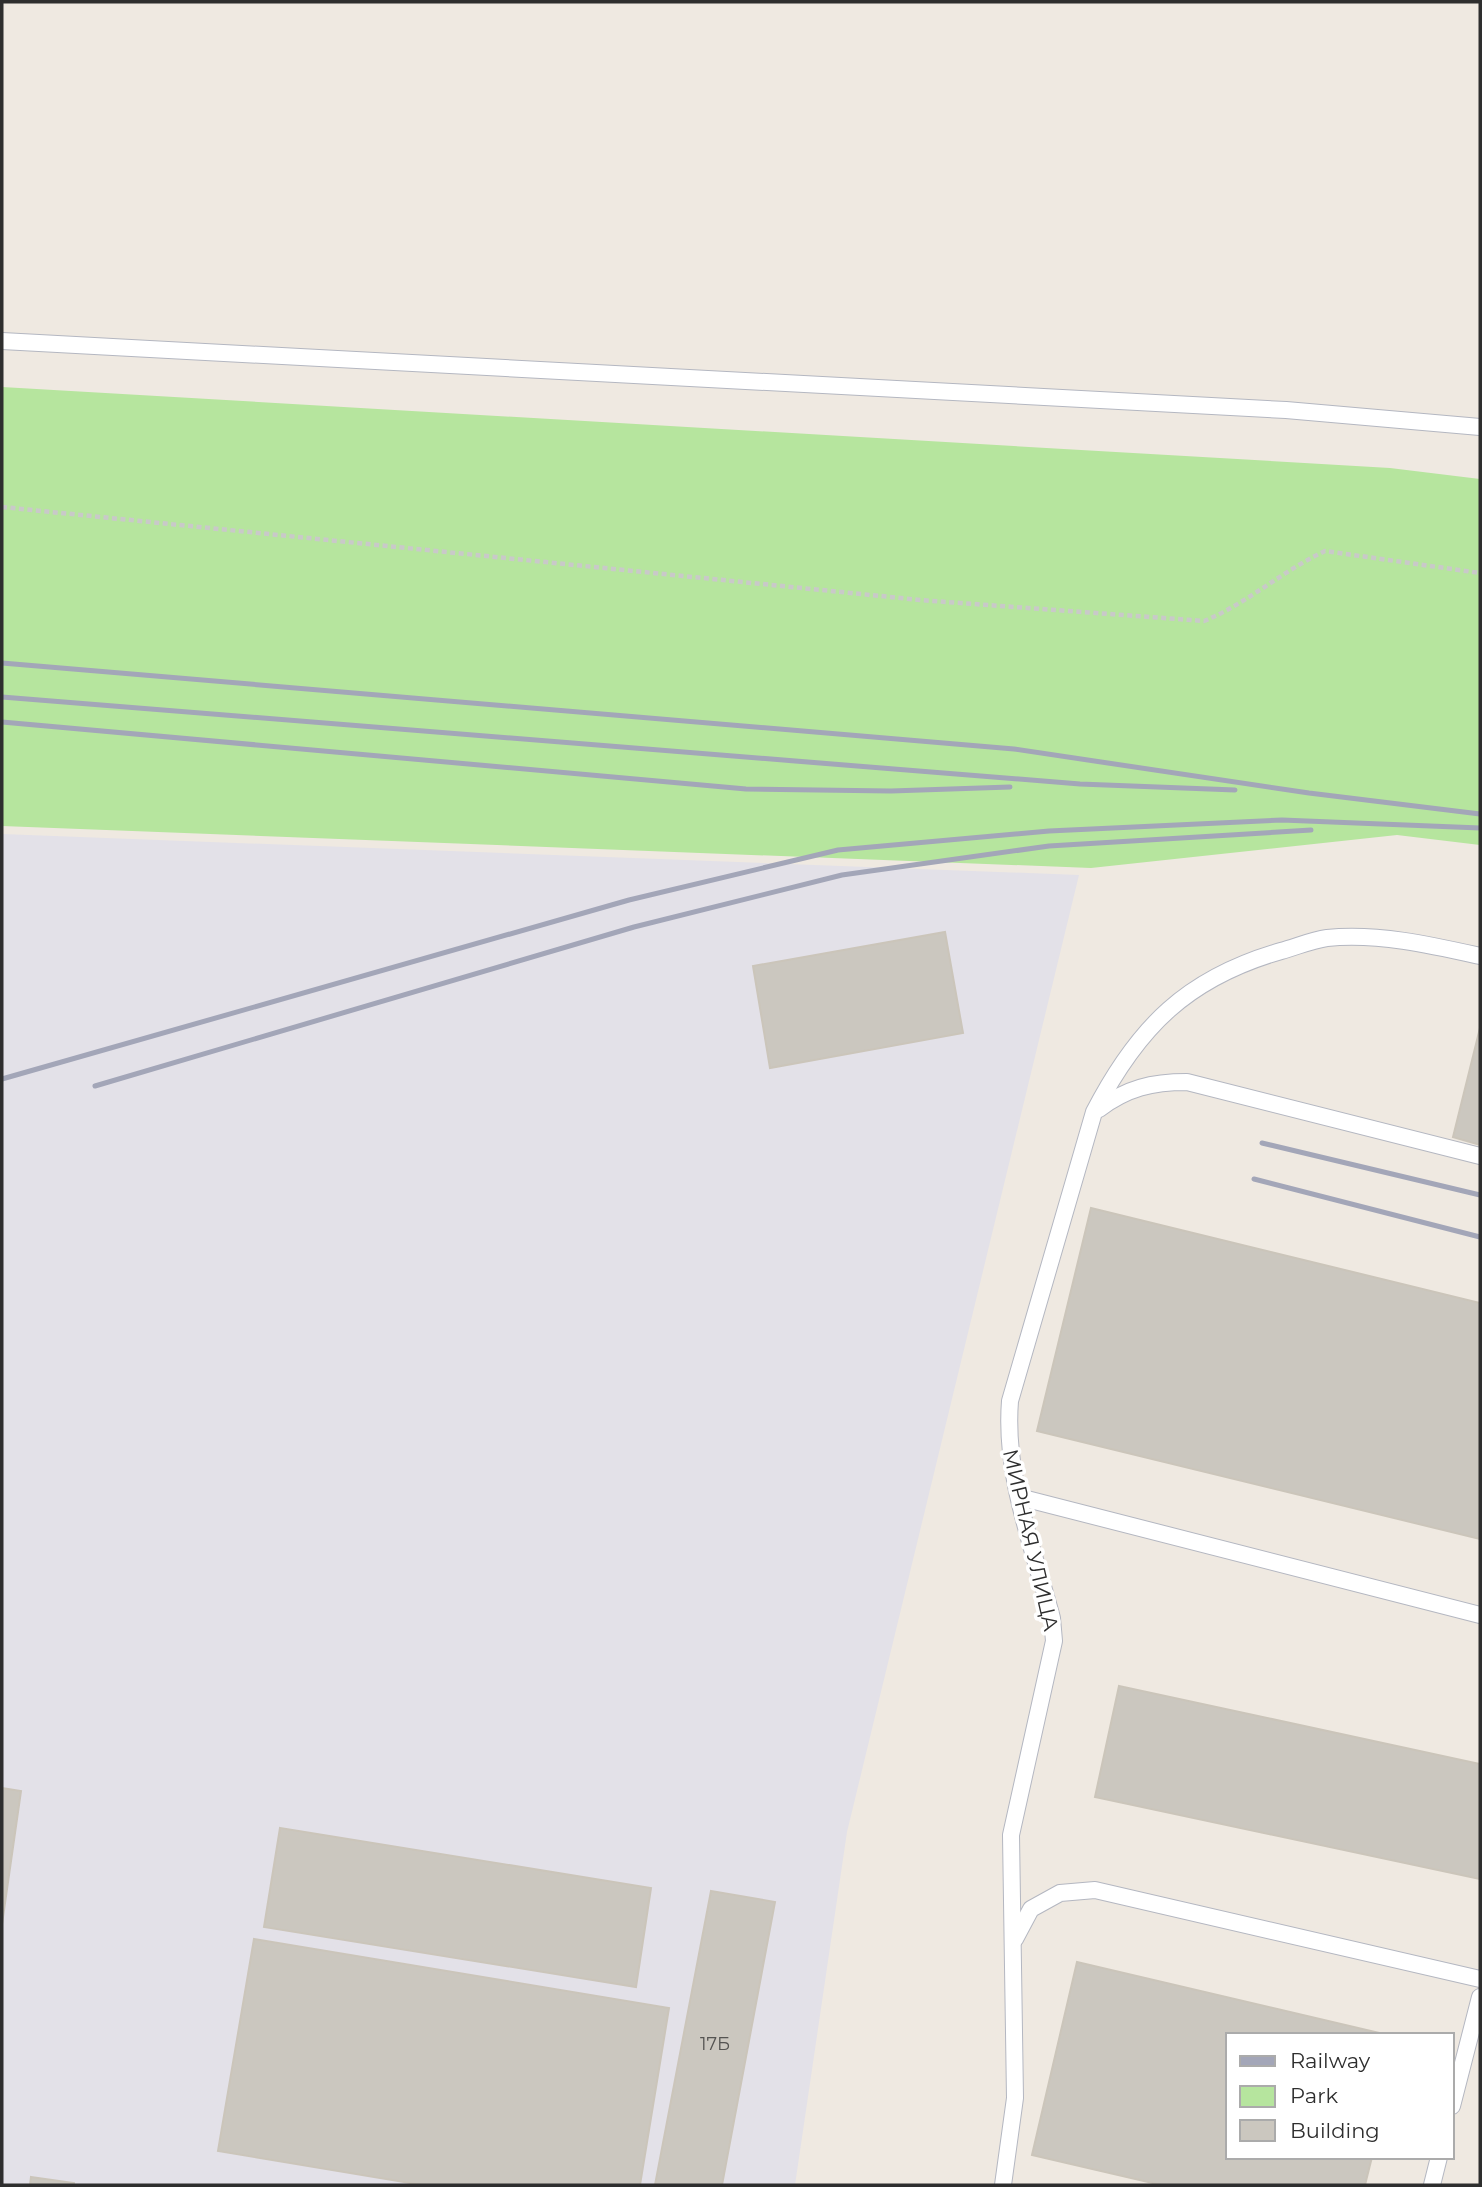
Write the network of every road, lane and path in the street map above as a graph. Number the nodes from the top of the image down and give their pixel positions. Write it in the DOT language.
graph roads {
  1 [pos="2,341"];
  2 [pos="1480,427"];
  3 [pos="2,506"];
  4 [pos="1480,573"];
  5 [pos="1480,956"];
  6 [pos="1094,1112"];
  7 [pos="1480,1156"];
  8 [pos="1019,1497"];
  9 [pos="1480,1615"];
  10 [pos="1013,1943"];
  11 [pos="1480,1979"];
  12 [pos="1480,1997"];
  13 [pos="1454,2098"];
  14 [pos="1438,2159"];
  15 [pos="1003,2185"];
  16 [pos="1432,2185"];
  1 -- 2 [label="lane"];
  3 -- 4 [label="path"];
  5 -- 6 [label="lane, МИРНАЯ УЛИЦА"];
  6 -- 7 [label="lane"];
  6 -- 8 [label="lane, МИРНАЯ УЛИЦА"];
  8 -- 9 [label="lane"];
  8 -- 10 [label="lane, МИРНАЯ УЛИЦА"];
  10 -- 11 [label="lane"];
  10 -- 15 [label="lane, МИРНАЯ УЛИЦА"];
  12 -- 13 [label="lane"];
  14 -- 16 [label="lane"];
}
